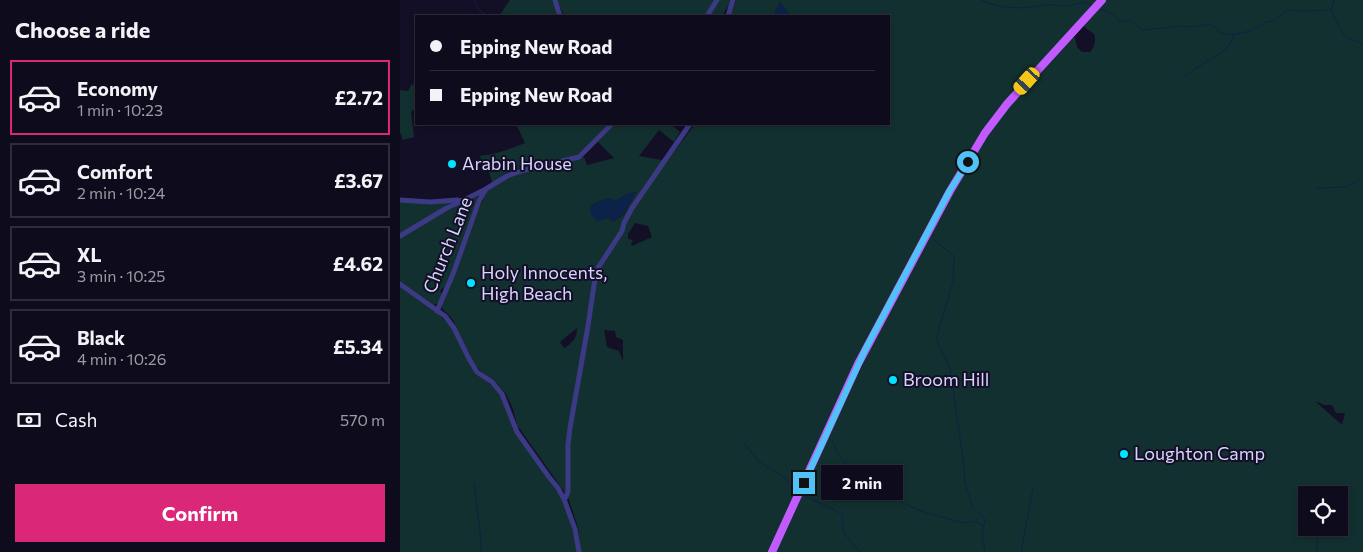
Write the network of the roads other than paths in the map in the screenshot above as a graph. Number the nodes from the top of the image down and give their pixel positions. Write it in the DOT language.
graph roads {
  1 [pos="554,0"];
  2 [pos="717,0"];
  3 [pos="733,0"];
  4 [pos="1102,0"];
  5 [pos="560,15"];
  6 [pos="708,15"];
  7 [pos="728,15"];
  8 [pos="611,125"];
  9 [pos="689,125"];
  10 [pos="486,189"];
  11 [pos="400,200"];
  12 [pos="462,201"];
  13 [pos="400,236"];
  14 [pos="400,284"];
  15 [pos="437,311"];
  16 [pos="564,499"];
  17 [pos="580,552"];
  18 [pos="772,552"];
  1 -- 5 [label="street"];
  2 -- 6 [label="street"];
  3 -- 7 [label="street"];
  4 -- 18 [label="main road"];
  8 -- 10 [label="street"];
  9 -- 16 [label="street"];
  10 -- 12 [label="street"];
  10 -- 15 [label="street, Church Lane"];
  11 -- 12 [label="street"];
  12 -- 13 [label="street"];
  14 -- 15 [label="street"];
  15 -- 16 [label="street"];
  16 -- 17 [label="street"];
}
